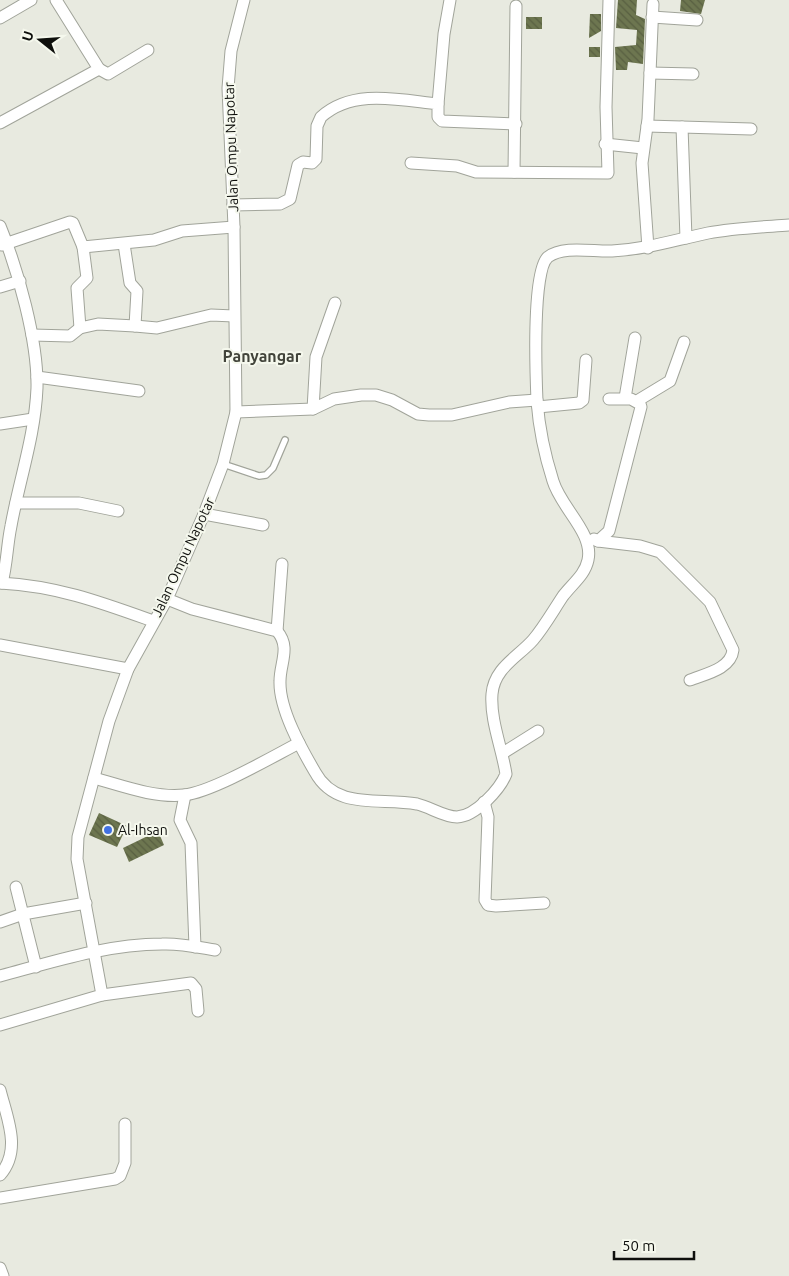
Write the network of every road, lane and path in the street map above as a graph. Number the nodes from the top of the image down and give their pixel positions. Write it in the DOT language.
graph roads {
  1 [pos="31,0"];
  2 [pos="56,0"];
  3 [pos="244,0"];
  4 [pos="450,0"];
  5 [pos="609,0"];
  6 [pos="13,4"];
  7 [pos="652,4"];
  8 [pos="516,6"];
  9 [pos="652,17"];
  10 [pos="0,18"];
  11 [pos="697,20"];
  12 [pos="148,50"];
  13 [pos="99,69"];
  14 [pos="650,73"];
  15 [pos="693,74"];
  16 [pos="438,104"];
  17 [pos="0,123"];
  18 [pos="516,124"];
  19 [pos="647,126"];
  20 [pos="682,127"];
  21 [pos="751,129"];
  22 [pos="605,144"];
  23 [pos="643,148"];
  24 [pos="411,163"];
  25 [pos="514,172"];
  26 [pos="233,205"];
  27 [pos="789,225"];
  28 [pos="0,226"];
  29 [pos="234,227"];
  30 [pos="686,238"];
  31 [pos="124,244"];
  32 [pos="4,245"];
  33 [pos="83,248"];
  34 [pos="648,248"];
  35 [pos="20,281"];
  36 [pos="0,288"];
  37 [pos="335,303"];
  38 [pos="234,316"];
  39 [pos="134,326"];
  40 [pos="80,328"];
  41 [pos="32,335"];
  42 [pos="635,338"];
  43 [pos="684,342"];
  44 [pos="586,360"];
  45 [pos="37,377"];
  46 [pos="139,391"];
  47 [pos="625,398"];
  48 [pos="609,399"];
  49 [pos="637,401"];
  50 [pos="538,403"];
  51 [pos="313,409"];
  52 [pos="236,412"];
  53 [pos="33,419"];
  54 [pos="0,424"];
  55 [pos="285,440"];
  56 [pos="223,464"];
  57 [pos="16,503"];
  58 [pos="118,511"];
  59 [pos="204,514"];
  60 [pos="263,525"];
  61 [pos="593,539"];
  62 [pos="282,564"];
  63 [pos="1,583"];
  64 [pos="167,599"];
  65 [pos="153,621"];
  66 [pos="277,631"];
  67 [pos="0,645"];
  68 [pos="128,669"];
  69 [pos="690,680"];
  70 [pos="538,731"];
  71 [pos="299,743"];
  72 [pos="503,752"];
  73 [pos="94,778"];
  74 [pos="185,795"];
  75 [pos="484,802"];
  76 [pos="16,887"];
  77 [pos="86,903"];
  78 [pos="544,903"];
  79 [pos="23,914"];
  80 [pos="0,922"];
  81 [pos="195,946"];
  82 [pos="215,950"];
  83 [pos="96,952"];
  84 [pos="36,967"];
  85 [pos="0,976"];
  86 [pos="102,995"];
  87 [pos="198,1011"];
  88 [pos="0,1024"];
  89 [pos="0,1090"];
  90 [pos="125,1124"];
  91 [pos="0,1175"];
  92 [pos="0,1198"];
  93 [pos="0,1268"];
  94 [pos="3,1276"];
  1 -- 6 [label="street"];
  2 -- 13 [label="street"];
  3 -- 26 [label="street, Jalan Ompu Napotar"];
  4 -- 16 [label="street"];
  5 -- 22 [label="street"];
  6 -- 10 [label="street"];
  7 -- 9 [label="street"];
  8 -- 18 [label="street"];
  9 -- 11 [label="street"];
  9 -- 14 [label="street"];
  12 -- 13 [label="street"];
  13 -- 17 [label="street"];
  14 -- 15 [label="street"];
  14 -- 19 [label="street"];
  16 -- 18 [label="street"];
  16 -- 26 [label="street"];
  18 -- 25 [label="street"];
  19 -- 20 [label="street"];
  19 -- 23 [label="street"];
  20 -- 21 [label="street"];
  20 -- 30 [label="street"];
  22 -- 23 [label="street"];
  22 -- 25 [label="street"];
  23 -- 34 [label="street"];
  24 -- 25 [label="street"];
  26 -- 29 [label="street, Jalan Ompu Napotar"];
  27 -- 30 [label="street"];
  28 -- 32 [label="street"];
  29 -- 31 [label="street"];
  29 -- 38 [label="street, Jalan Ompu Napotar"];
  30 -- 34 [label="street"];
  31 -- 33 [label="street"];
  31 -- 39 [label="street"];
  32 -- 33 [label="street"];
  32 -- 35 [label="street"];
  33 -- 40 [label="street"];
  34 -- 50 [label="street"];
  35 -- 36 [label="street"];
  35 -- 41 [label="street"];
  37 -- 51 [label="street"];
  38 -- 39 [label="street"];
  38 -- 52 [label="street, Jalan Ompu Napotar"];
  39 -- 40 [label="street"];
  40 -- 41 [label="street"];
  41 -- 45 [label="street"];
  42 -- 47 [label="street"];
  43 -- 49 [label="street"];
  44 -- 50 [label="street"];
  45 -- 46 [label="street"];
  45 -- 53 [label="street"];
  47 -- 48 [label="street"];
  47 -- 49 [label="street"];
  49 -- 61 [label="street"];
  50 -- 51 [label="street"];
  50 -- 61 [label="street"];
  51 -- 52 [label="street"];
  52 -- 56 [label="street, Jalan Ompu Napotar"];
  53 -- 54 [label="street"];
  53 -- 57 [label="street"];
  55 -- 56 [label="lane"];
  56 -- 59 [label="street, Jalan Ompu Napotar"];
  57 -- 58 [label="street"];
  57 -- 63 [label="street"];
  59 -- 60 [label="street"];
  59 -- 64 [label="street, Jalan Ompu Napotar"];
  61 -- 69 [label="street"];
  61 -- 72 [label="street"];
  62 -- 66 [label="street"];
  63 -- 65 [label="street"];
  64 -- 65 [label="street, Jalan Ompu Napotar"];
  64 -- 66 [label="street"];
  65 -- 68 [label="street, Jalan Ompu Napotar"];
  66 -- 71 [label="street"];
  67 -- 68 [label="street"];
  68 -- 73 [label="street, Jalan Ompu Napotar"];
  70 -- 72 [label="street"];
  71 -- 74 [label="street"];
  71 -- 75 [label="street"];
  72 -- 75 [label="street"];
  73 -- 74 [label="street"];
  73 -- 77 [label="street, Jalan Ompu Napotar"];
  74 -- 81 [label="street"];
  75 -- 78 [label="street"];
  76 -- 79 [label="street"];
  77 -- 79 [label="street"];
  77 -- 83 [label="street, Jalan Ompu Napotar"];
  79 -- 80 [label="street"];
  79 -- 84 [label="street"];
  81 -- 82 [label="street"];
  81 -- 83 [label="street"];
  83 -- 84 [label="street"];
  83 -- 86 [label="street, Jalan Ompu Napotar"];
  84 -- 85 [label="street"];
  86 -- 87 [label="street"];
  86 -- 88 [label="street"];
  89 -- 91 [label="street"];
  90 -- 92 [label="street"];
  93 -- 94 [label="street"];
}
